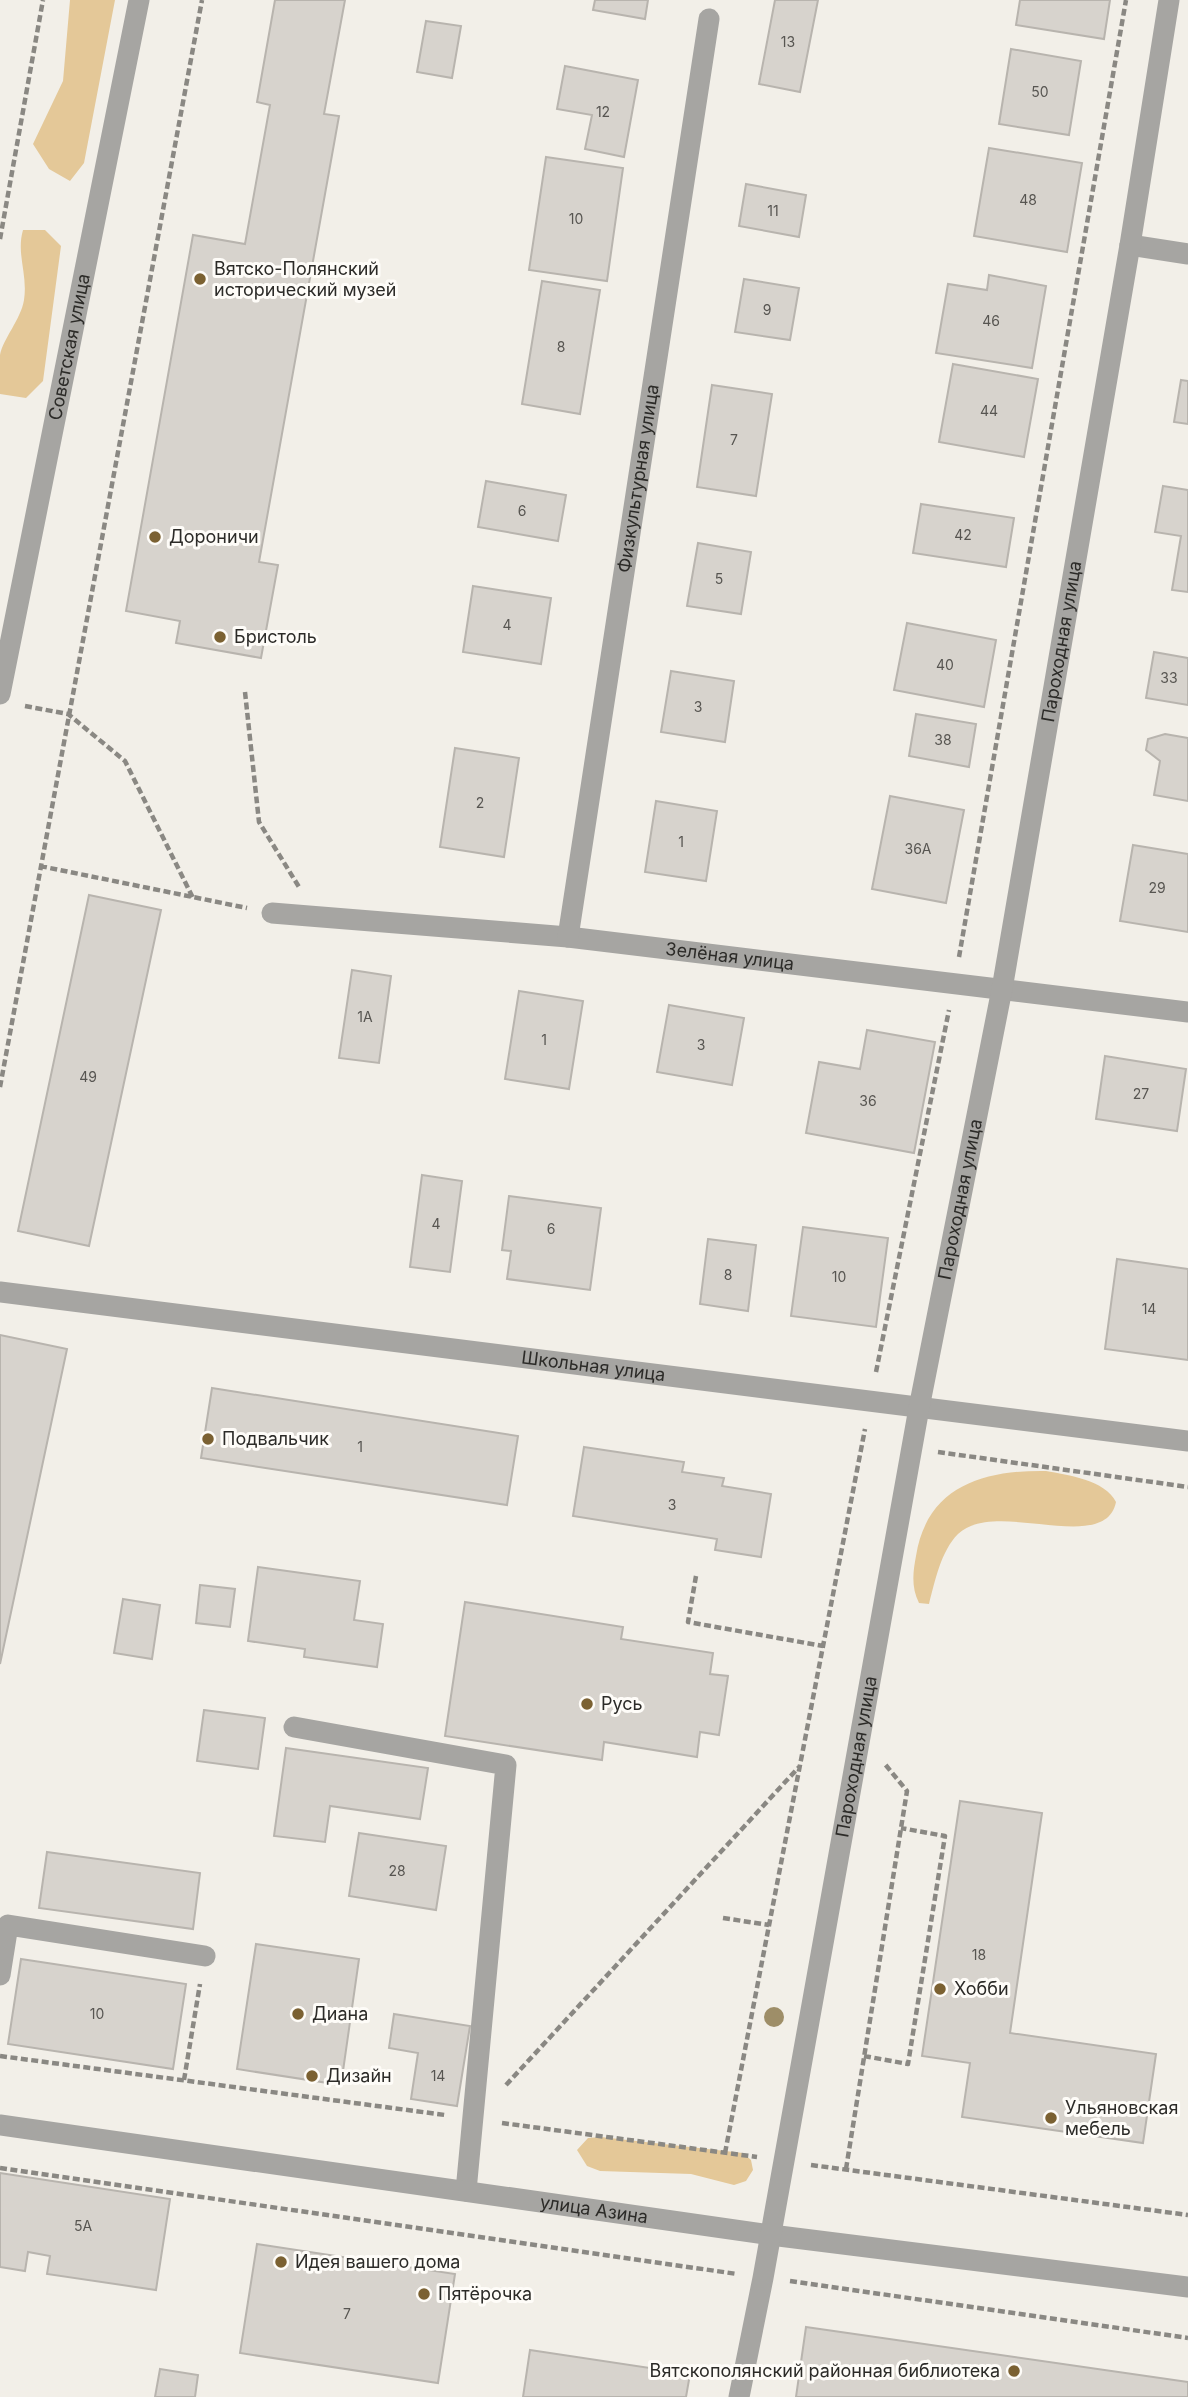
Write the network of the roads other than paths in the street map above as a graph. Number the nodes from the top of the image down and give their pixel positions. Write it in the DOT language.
graph roads {
  1 [pos="139,0"];
  2 [pos="1169,0"];
  3 [pos="709,19"];
  4 [pos="1130,245"];
  5 [pos="1188,254"];
  6 [pos="5,648"];
  7 [pos="7,699"];
  8 [pos="272,913"];
  9 [pos="568,937"];
  10 [pos="1002,989"];
  11 [pos="1188,1012"];
  12 [pos="0,1292"];
  13 [pos="919,1408"];
  14 [pos="1188,1441"];
  15 [pos="294,1727"];
  16 [pos="205,1956"];
  17 [pos="0,1975"];
  18 [pos="0,2125"];
  19 [pos="467,2191"];
  20 [pos="771,2235"];
  21 [pos="1188,2287"];
  22 [pos="739,2397"];
  1 -- 6 [label="street, Советская улица"];
  2 -- 4 [label="street, Пароходная улица"];
  3 -- 9 [label="street, Физкультурная улица"];
  4 -- 5 [label="street"];
  4 -- 10 [label="street, Пароходная улица"];
  6 -- 7 [label="street, Советская улица"];
  8 -- 9 [label="street, Зелёная улица"];
  9 -- 10 [label="street, Зелёная улица"];
  10 -- 11 [label="street, Зелёная улица"];
  10 -- 13 [label="street, Пароходная улица"];
  12 -- 13 [label="street, Школьная улица"];
  13 -- 14 [label="street, Школьная улица"];
  13 -- 20 [label="street, Пароходная улица"];
  15 -- 19 [label="street"];
  16 -- 17 [label="street"];
  18 -- 19 [label="street, улица Азина"];
  19 -- 20 [label="street, улица Азина"];
  20 -- 21 [label="street, улица Азина"];
  20 -- 22 [label="street, Пароходная улица"];
}
